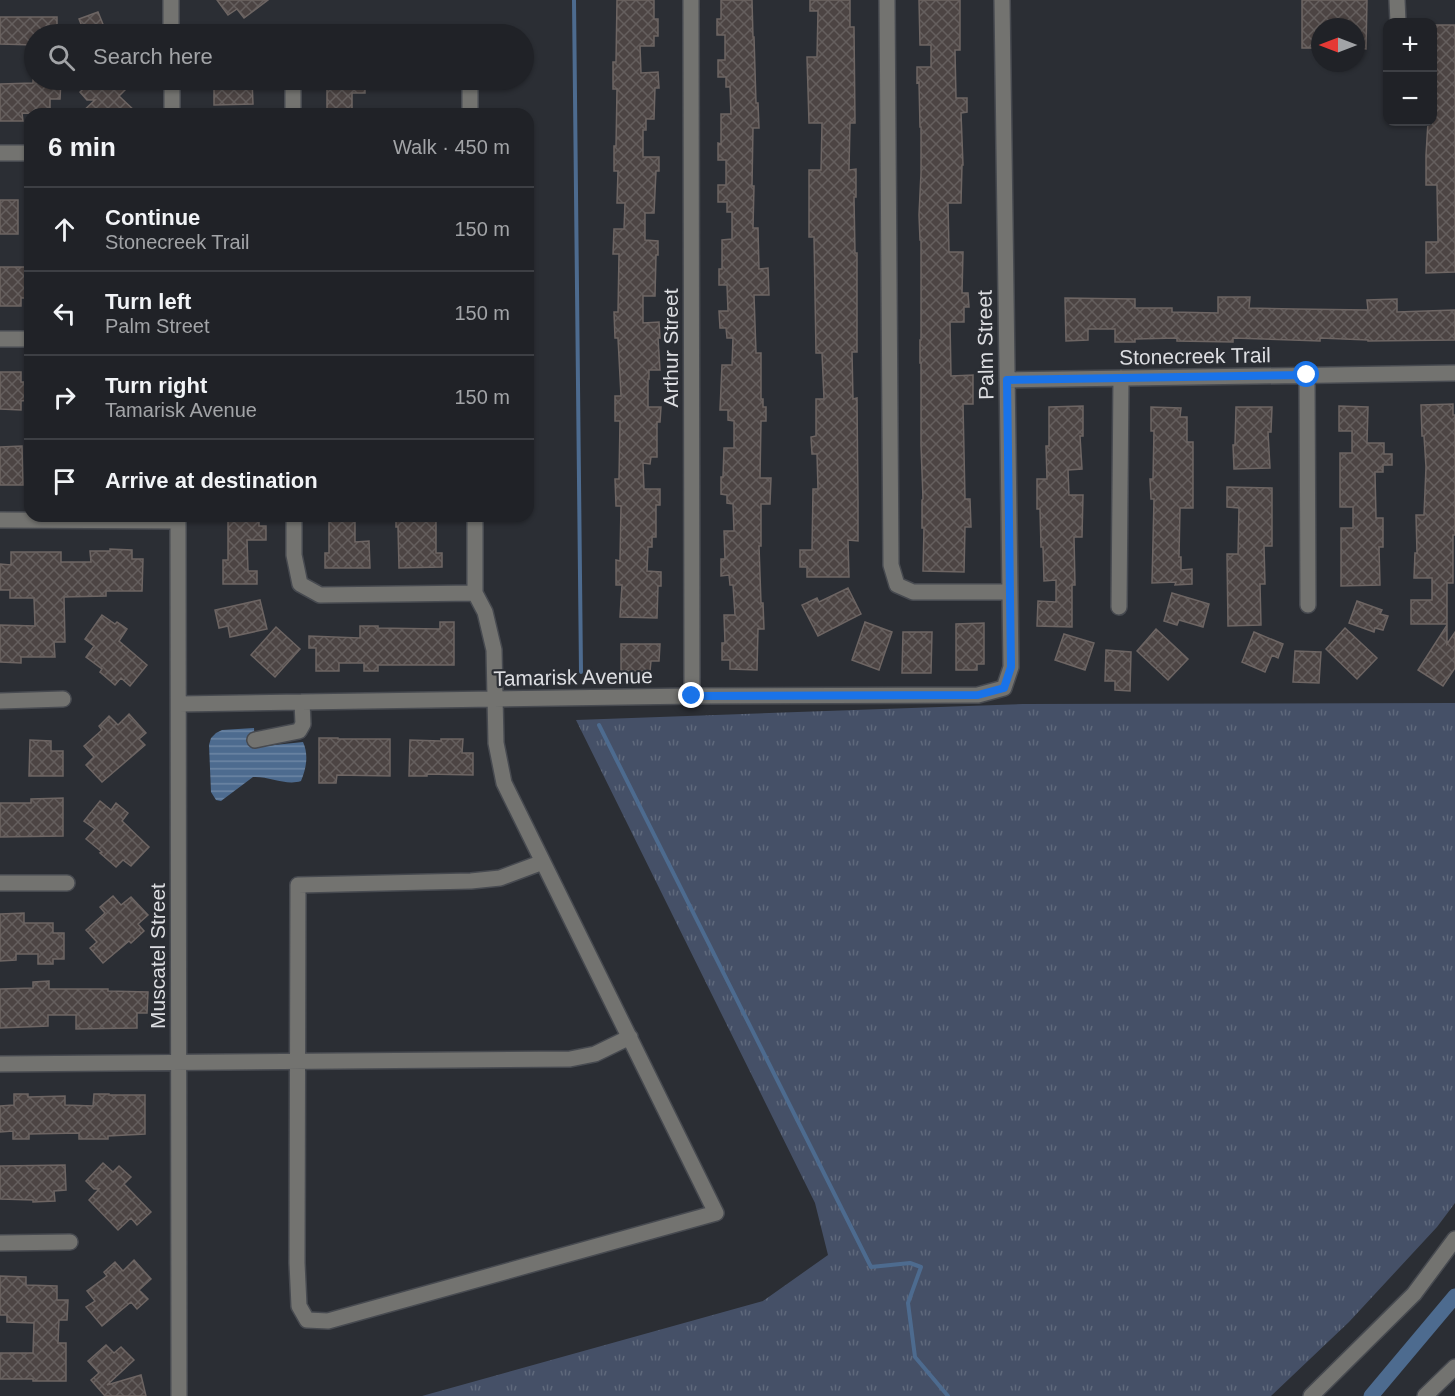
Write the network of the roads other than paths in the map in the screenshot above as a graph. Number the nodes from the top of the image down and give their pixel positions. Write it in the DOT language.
graph roads {
  1 [pos="171,0"];
  2 [pos="691,0"];
  3 [pos="887,0"];
  4 [pos="1002,0"];
  5 [pos="1397,0"];
  6 [pos="1398,18"];
  7 [pos="171,24"];
  8 [pos="172,90"];
  9 [pos="293,90"];
  10 [pos="470,90"];
  11 [pos="172,108"];
  12 [pos="293,108"];
  13 [pos="470,108"];
  14 [pos="0,153"];
  15 [pos="24,153"];
  16 [pos="0,339"];
  17 [pos="24,339"];
  18 [pos="1455,373"];
  19 [pos="1307,375"];
  20 [pos="1121,378"];
  21 [pos="1007,380"];
  22 [pos="0,520"];
  23 [pos="24,520"];
  24 [pos="178,522"];
  25 [pos="294,522"];
  26 [pos="475,522"];
  27 [pos="1010,592"];
  28 [pos="475,593"];
  29 [pos="1308,605"];
  30 [pos="1119,607"];
  31 [pos="1004,688"];
  32 [pos="692,696"];
  33 [pos="63,699"];
  34 [pos="495,700"];
  35 [pos="0,701"];
  36 [pos="302,702"];
  37 [pos="179,704"];
  38 [pos="255,740"];
  39 [pos="543,862"];
  40 [pos="0,883"];
  41 [pos="67,883"];
  42 [pos="630,1037"];
  43 [pos="178,1062"];
  44 [pos="297,1062"];
  45 [pos="0,1064"];
  46 [pos="1455,1239"];
  47 [pos="70,1242"];
  48 [pos="0,1243"];
  49 [pos="1455,1367"];
  50 [pos="179,1396"];
  51 [pos="1311,1396"];
  52 [pos="1425,1396"];
  1 -- 7 [label="street"];
  2 -- 32 [label="street, Arthur Street"];
  3 -- 27 [label="street"];
  4 -- 21 [label="street, Palm Street"];
  5 -- 6 [label="street"];
  8 -- 11 [label="street"];
  9 -- 12 [label="street"];
  10 -- 13 [label="street"];
  14 -- 15 [label="street"];
  16 -- 17 [label="street"];
  18 -- 19 [label="street, Stonecreek Trail"];
  19 -- 20 [label="street, Stonecreek Trail"];
  19 -- 29 [label="street"];
  20 -- 21 [label="street, Stonecreek Trail"];
  20 -- 30 [label="street"];
  21 -- 27 [label="street, Palm Street"];
  22 -- 23 [label="street"];
  24 -- 37 [label="street, Muscatel Street"];
  25 -- 28 [label="street"];
  26 -- 28 [label="street"];
  27 -- 31 [label="street, Palm Street"];
  28 -- 34 [label="street"];
  31 -- 32 [label="street, Tamarisk Avenue"];
  32 -- 34 [label="street, Tamarisk Avenue"];
  33 -- 35 [label="street"];
  34 -- 36 [label="street, Tamarisk Avenue"];
  34 -- 39 [label="street"];
  36 -- 37 [label="street, Tamarisk Avenue"];
  36 -- 38 [label="street"];
  37 -- 43 [label="street, Muscatel Street"];
  39 -- 42 [label="street"];
  39 -- 44 [label="street"];
  40 -- 41 [label="street"];
  42 -- 44 [label="street"];
  42 -- 44 [label="street"];
  43 -- 44 [label="street"];
  43 -- 45 [label="street"];
  43 -- 50 [label="street, Muscatel Street"];
  46 -- 51 [label="street"];
  47 -- 48 [label="street"];
  49 -- 52 [label="street"];
}
